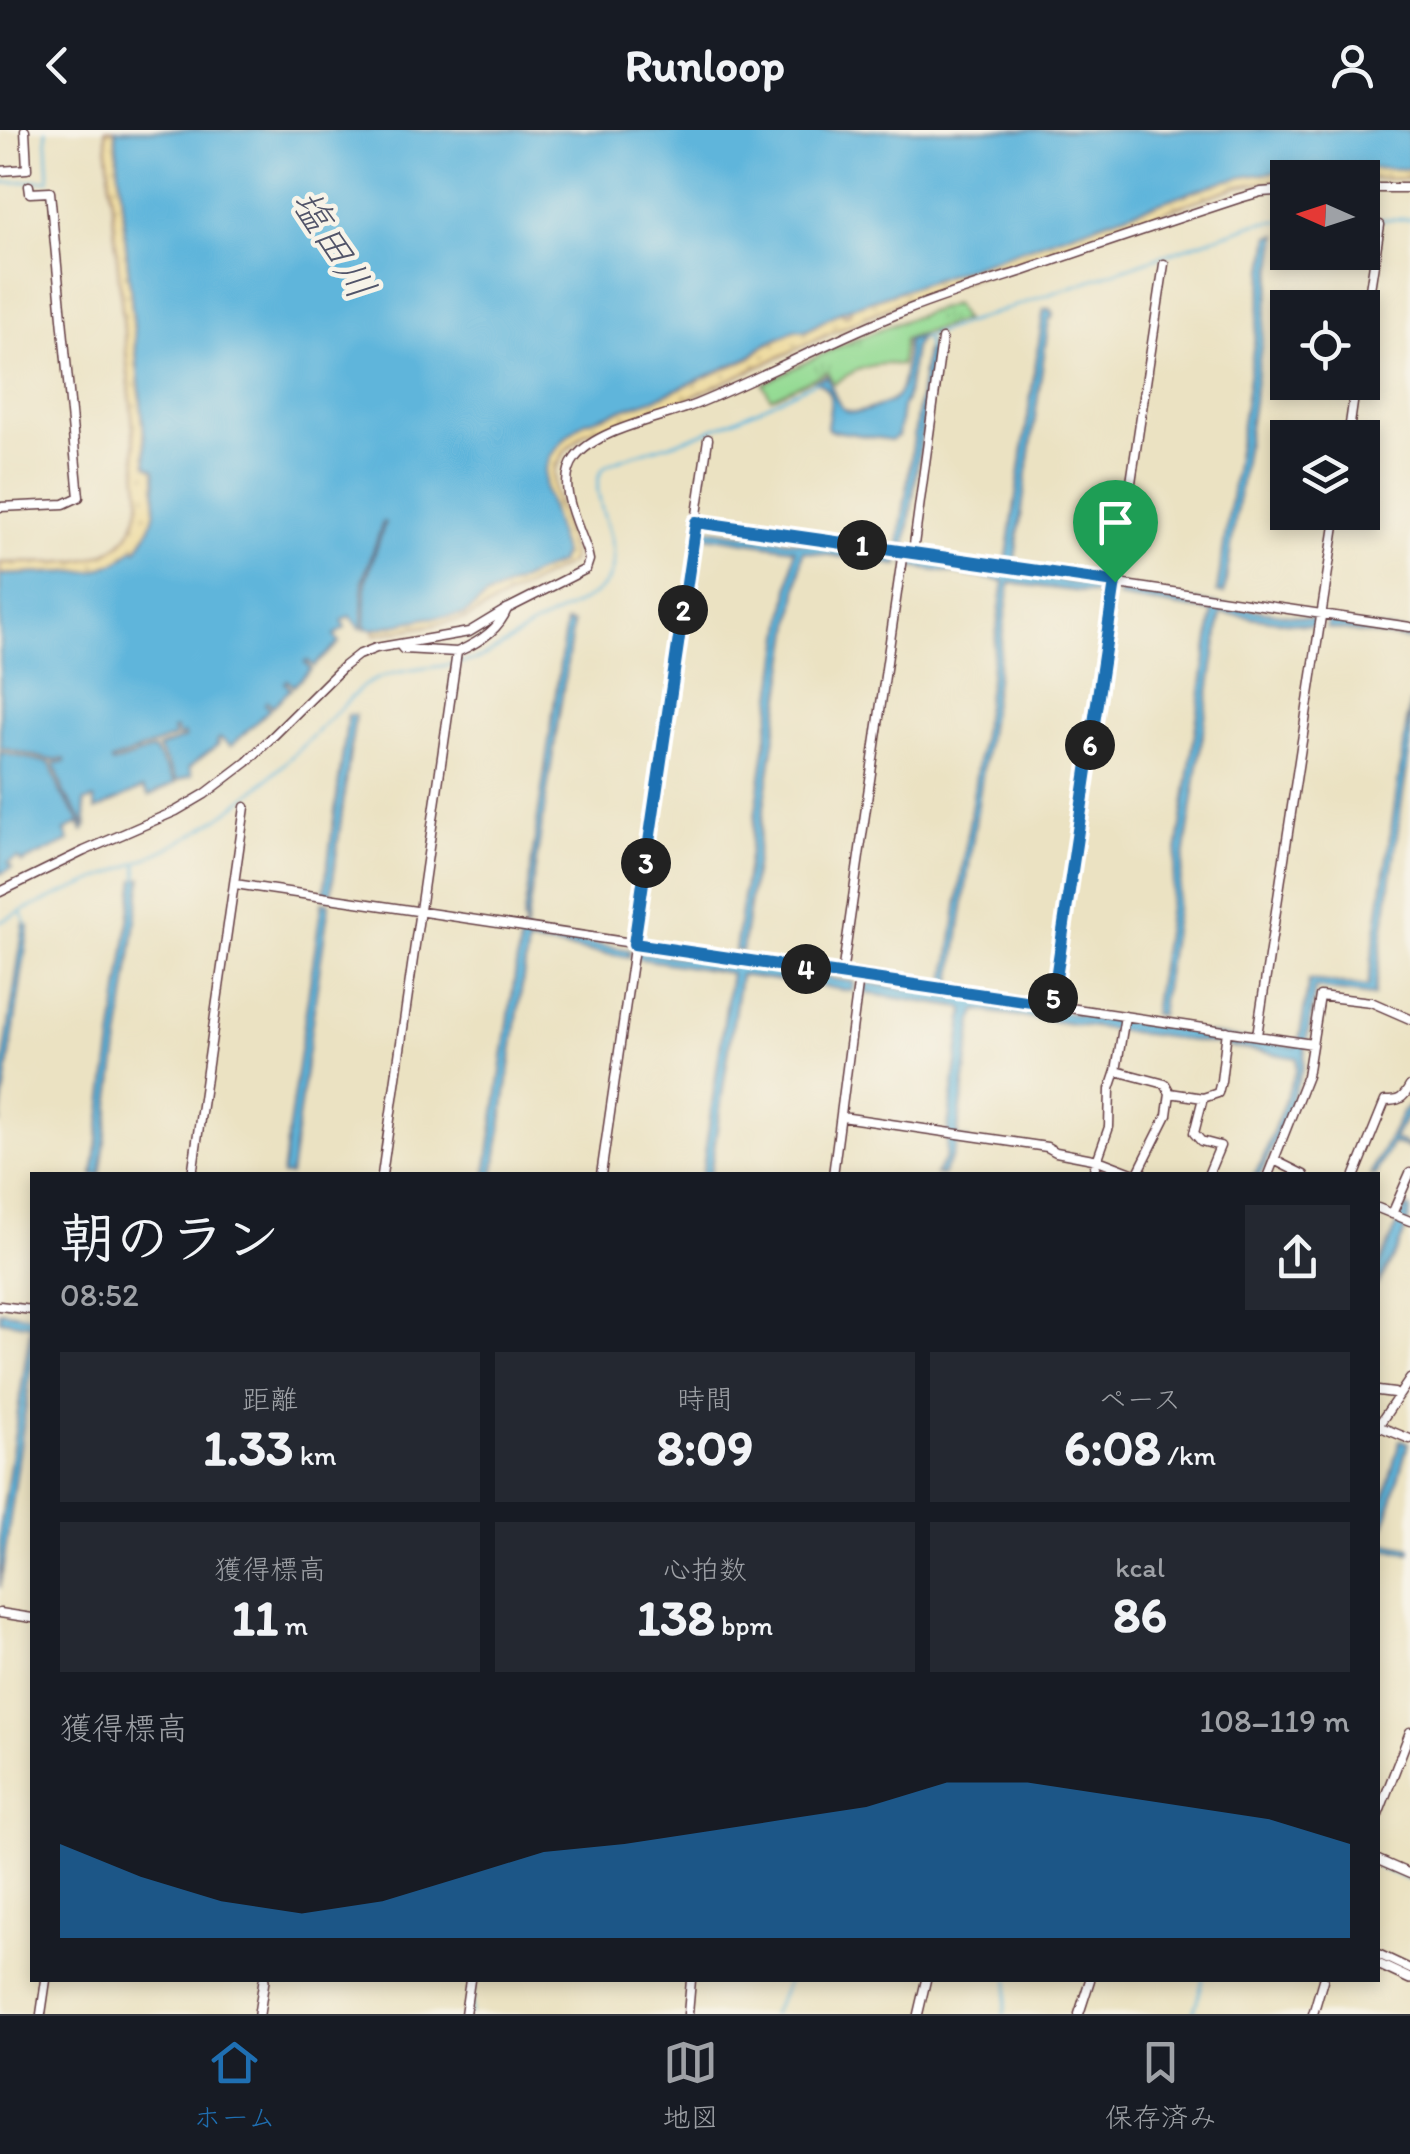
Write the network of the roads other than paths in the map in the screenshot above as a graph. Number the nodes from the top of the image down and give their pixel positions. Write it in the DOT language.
graph roads {
  1 [pos="25,130"];
  2 [pos="0,171"];
  3 [pos="29,186"];
  4 [pos="1380,188"];
  5 [pos="1410,188"];
  6 [pos="1270,191"];
  7 [pos="1164,264"];
  8 [pos="942,339"];
  9 [pos="708,439"];
  10 [pos="0,507"];
  11 [pos="696,522"];
  12 [pos="1334,530"];
  13 [pos="902,554"];
  14 [pos="1115,582"];
  15 [pos="507,609"];
  16 [pos="1322,614"];
  17 [pos="1410,626"];
  18 [pos="400,645"];
  19 [pos="457,654"];
  20 [pos="246,807"];
  21 [pos="235,884"];
  22 [pos="0,892"];
  23 [pos="420,912"];
  24 [pos="633,951"];
  25 [pos="842,974"];
  26 [pos="859,984"];
  27 [pos="1052,1005"];
  28 [pos="1124,1019"];
  29 [pos="1410,1019"];
  30 [pos="1226,1031"];
  31 [pos="1257,1035"];
  32 [pos="1309,1044"];
  33 [pos="1116,1071"];
  34 [pos="1410,1086"];
  35 [pos="1170,1093"];
  36 [pos="1203,1098"];
  37 [pos="1407,1099"];
  38 [pos="842,1117"];
  39 [pos="1098,1160"];
  40 [pos="1274,1160"];
  41 [pos="192,1172"];
  42 [pos="382,1172"];
  43 [pos="601,1172"];
  44 [pos="834,1172"];
  45 [pos="1093,1172"];
  46 [pos="1129,1172"];
  47 [pos="1139,1172"];
  48 [pos="1209,1172"];
  49 [pos="1269,1172"];
  50 [pos="1298,1172"];
  51 [pos="1356,1172"];
  52 [pos="1410,1173"];
  53 [pos="1403,1218"];
  54 [pos="0,1306"];
  55 [pos="30,1310"];
  56 [pos="1410,1378"];
  57 [pos="1380,1391"];
  58 [pos="1398,1396"];
  59 [pos="1380,1423"];
  60 [pos="1380,1427"];
  61 [pos="1408,1438"];
  62 [pos="0,1613"];
  63 [pos="30,1618"];
  64 [pos="1410,1732"];
  65 [pos="1380,1809"];
  66 [pos="1380,1861"];
  67 [pos="1410,1874"];
  68 [pos="1380,1955"];
  69 [pos="1380,1965"];
  70 [pos="1407,1974"];
  71 [pos="46,1982"];
  72 [pos="264,1982"];
  73 [pos="470,1982"];
  74 [pos="691,1982"];
  75 [pos="926,1982"];
  76 [pos="1089,1982"];
  77 [pos="1322,1982"];
  78 [pos="42,2014"];
  79 [pos="259,2014"];
  80 [pos="465,2014"];
  81 [pos="688,2014"];
  82 [pos="918,2014"];
  83 [pos="1079,2014"];
  84 [pos="1313,2014"];
  1 -- 2 [label="street"];
  3 -- 10 [label="street"];
  4 -- 5 [label="street"];
  6 -- 15 [label="street"];
  7 -- 14 [label="street"];
  8 -- 13 [label="street"];
  9 -- 11 [label="street"];
  11 -- 13 [label="street"];
  11 -- 24 [label="street"];
  12 -- 16 [label="street"];
  13 -- 14 [label="street"];
  13 -- 25 [label="street"];
  14 -- 16 [label="street"];
  14 -- 27 [label="street"];
  15 -- 18 [label="street"];
  15 -- 19 [label="street"];
  16 -- 17 [label="street"];
  16 -- 31 [label="street"];
  18 -- 19 [label="street"];
  18 -- 22 [label="street"];
  19 -- 23 [label="street"];
  20 -- 21 [label="street"];
  21 -- 23 [label="street"];
  21 -- 41 [label="street"];
  23 -- 24 [label="street"];
  23 -- 42 [label="street"];
  24 -- 25 [label="street"];
  24 -- 43 [label="street"];
  25 -- 26 [label="street"];
  26 -- 27 [label="street"];
  26 -- 38 [label="street"];
  27 -- 28 [label="street"];
  28 -- 30 [label="street"];
  28 -- 33 [label="street"];
  29 -- 32 [label="street"];
  30 -- 31 [label="street"];
  30 -- 36 [label="street"];
  31 -- 32 [label="street"];
  32 -- 40 [label="street"];
  33 -- 35 [label="street"];
  33 -- 39 [label="street"];
  34 -- 37 [label="street"];
  35 -- 36 [label="street"];
  35 -- 47 [label="street"];
  36 -- 48 [label="street"];
  37 -- 51 [label="street"];
  38 -- 39 [label="street"];
  38 -- 44 [label="street"];
  39 -- 45 [label="street"];
  39 -- 46 [label="street"];
  40 -- 49 [label="street"];
  40 -- 50 [label="street"];
  52 -- 53 [label="street"];
  54 -- 55 [label="street"];
  56 -- 58 [label="street"];
  57 -- 58 [label="street"];
  58 -- 59 [label="street"];
  60 -- 61 [label="street"];
  62 -- 63 [label="street"];
  64 -- 65 [label="street"];
  66 -- 67 [label="street"];
  68 -- 70 [label="street"];
  69 -- 70 [label="street"];
  71 -- 78 [label="street"];
  72 -- 79 [label="street"];
  73 -- 80 [label="street"];
  74 -- 81 [label="street"];
  75 -- 82 [label="street"];
  76 -- 83 [label="street"];
  77 -- 84 [label="street"];
}
